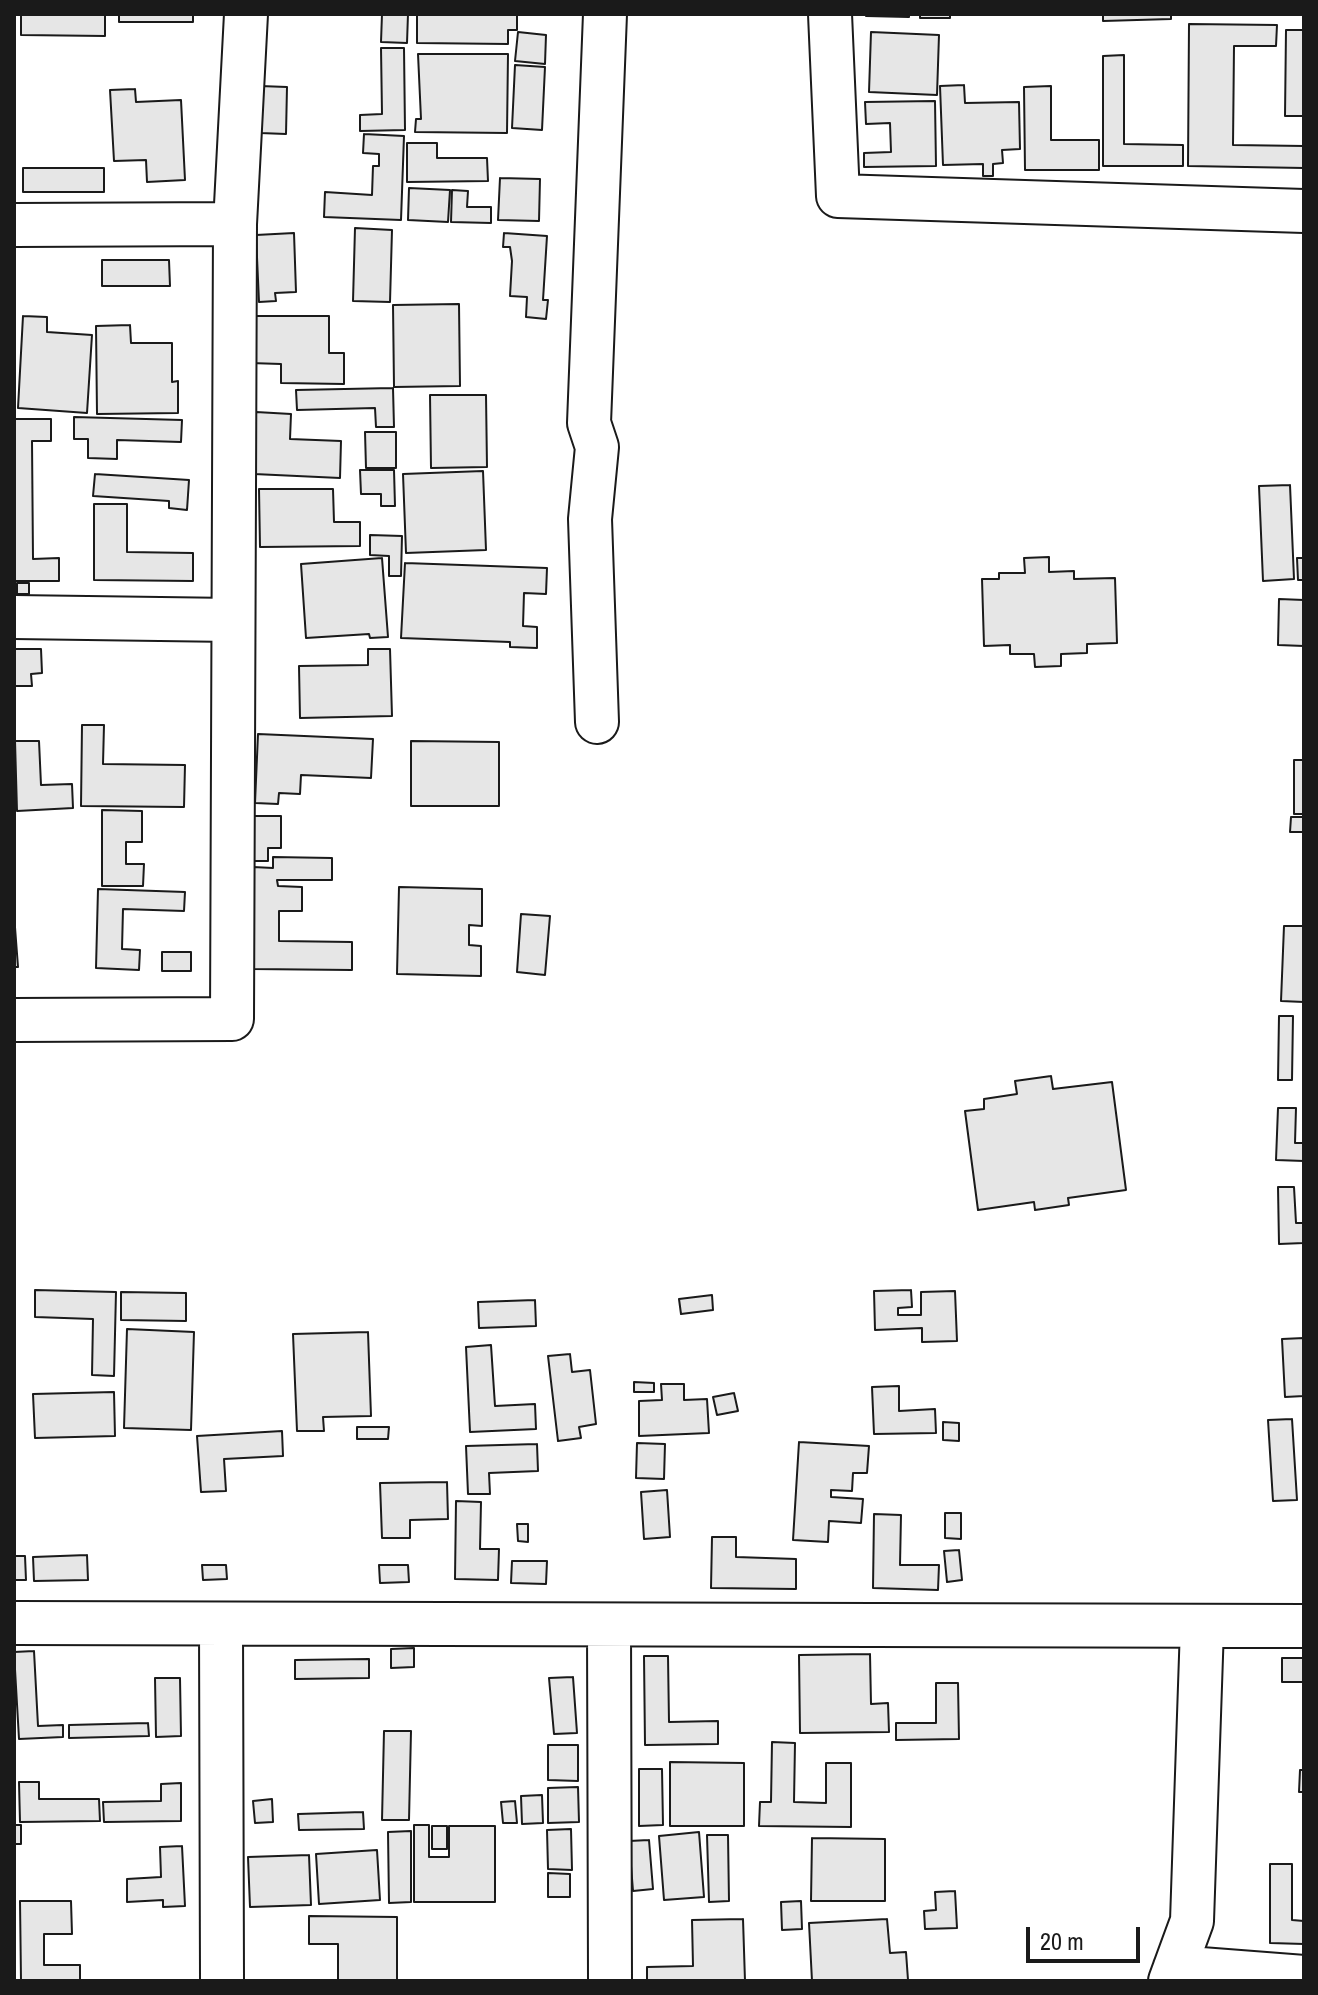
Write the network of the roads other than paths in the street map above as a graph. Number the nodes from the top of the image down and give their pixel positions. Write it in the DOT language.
graph roads {
  1 [pos="246,14"];
  2 [pos="605,14"];
  3 [pos="830,14"];
  4 [pos="1304,211"];
  5 [pos="235,224"];
  6 [pos="14,225"];
  7 [pos="14,617"];
  8 [pos="233,620"];
  9 [pos="597,722"];
  10 [pos="14,1020"];
  11 [pos="14,1623"];
  12 [pos="221,1625"];
  13 [pos="609,1625"];
  14 [pos="1304,1626"];
  15 [pos="1202,1627"];
  16 [pos="1173,1974"];
  17 [pos="1304,1977"];
  18 [pos="222,1981"];
  19 [pos="610,1981"];
  1 -- 5 [label="street"];
  2 -- 9 [label="street"];
  3 -- 4 [label="street"];
  5 -- 6 [label="street"];
  5 -- 8 [label="street"];
  7 -- 8 [label="street"];
  8 -- 10 [label="street"];
  11 -- 12 [label="street"];
  12 -- 13 [label="street"];
  12 -- 18 [label="street"];
  13 -- 15 [label="street"];
  13 -- 19 [label="street"];
  14 -- 15 [label="street"];
  15 -- 16 [label="street"];
  16 -- 17 [label="street"];
}
